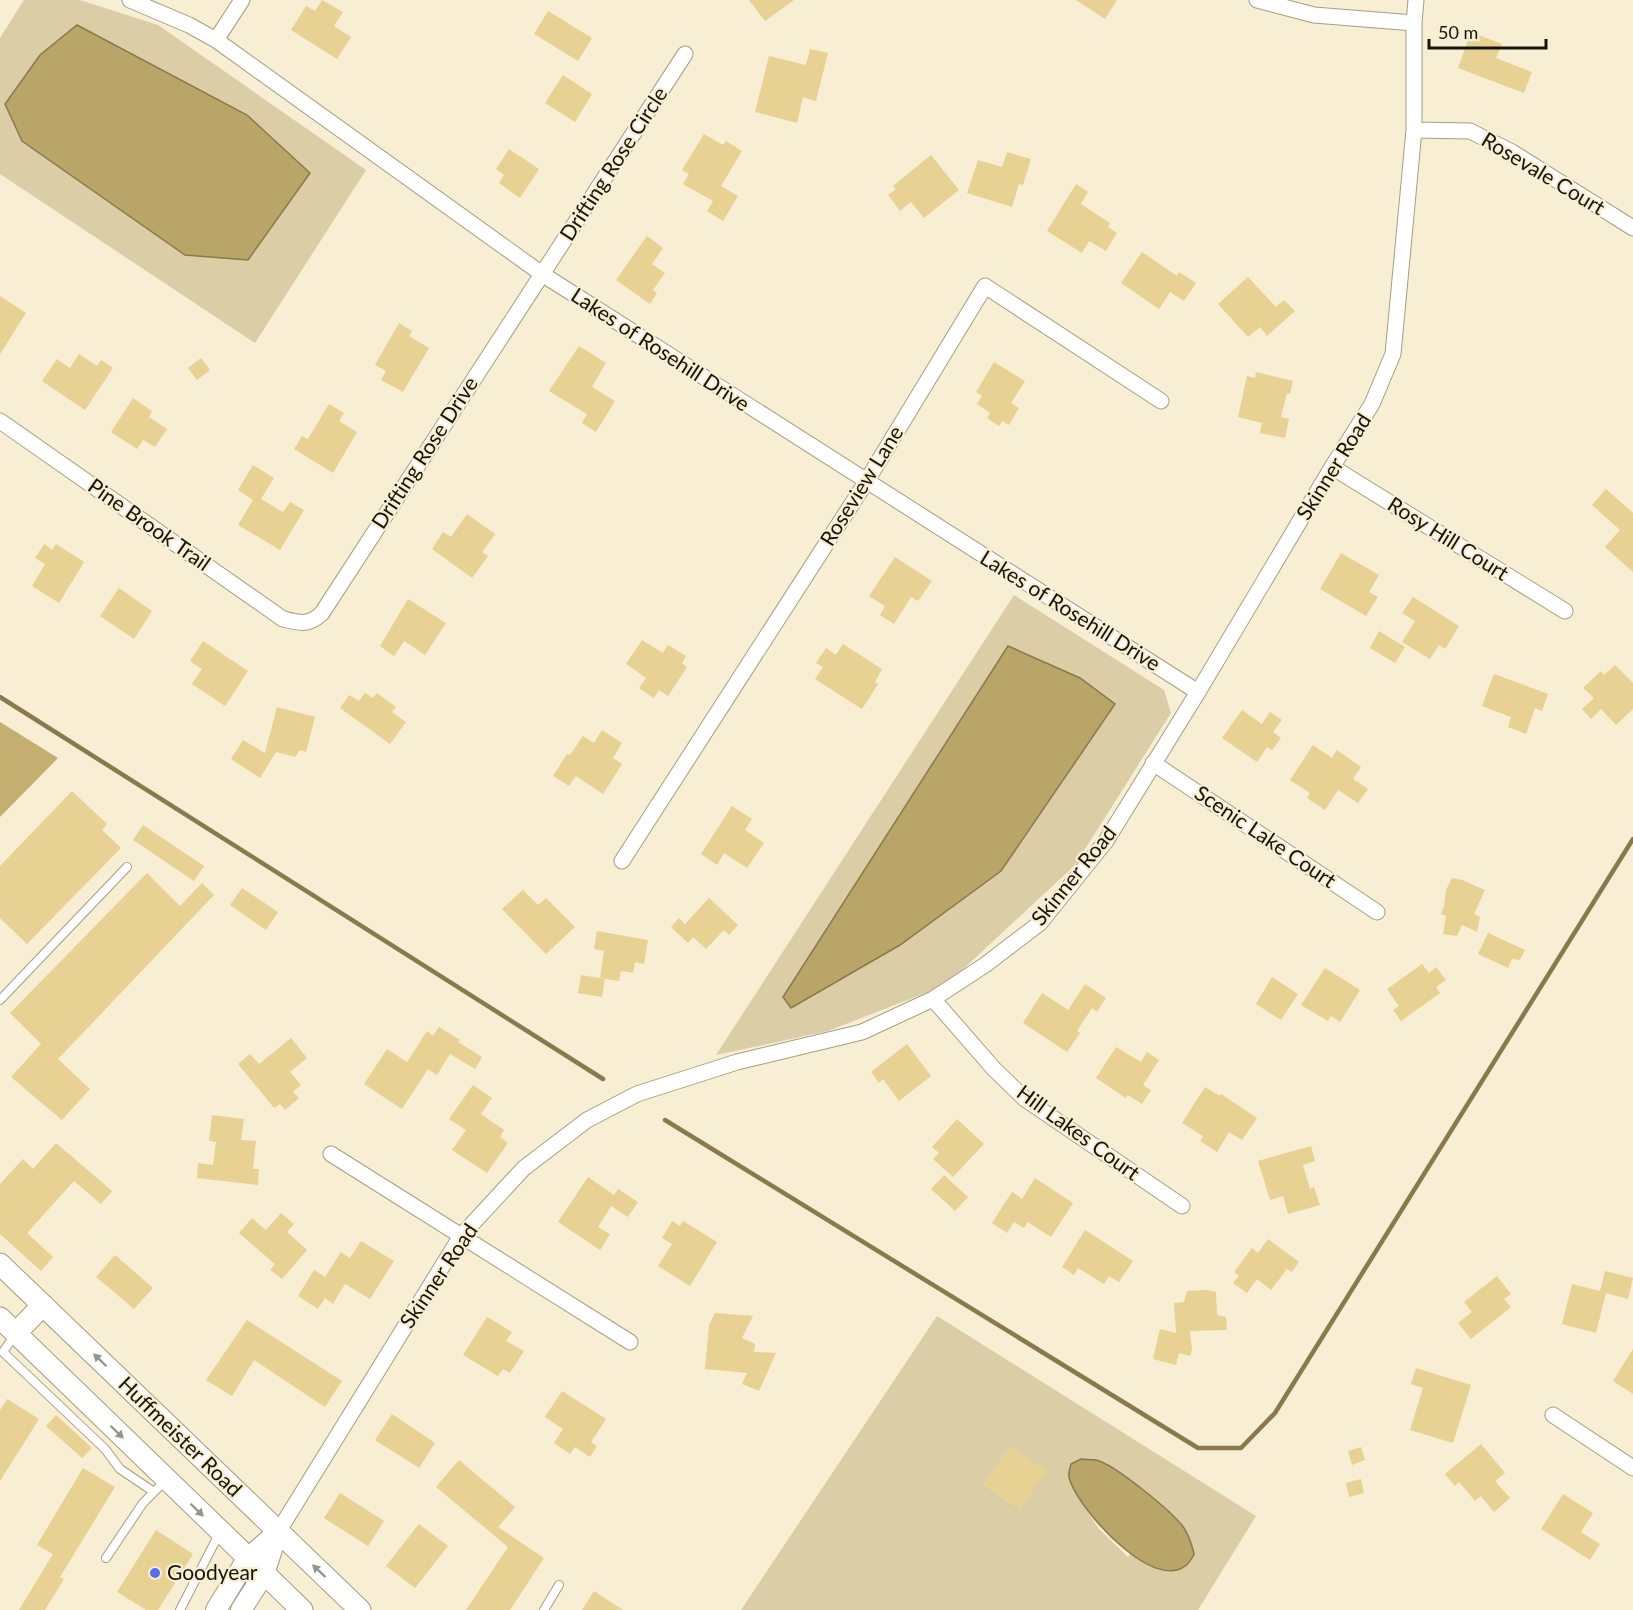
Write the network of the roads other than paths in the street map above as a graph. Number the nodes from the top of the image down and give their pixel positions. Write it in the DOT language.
graph roads {
  1 [pos="130,0"];
  2 [pos="242,0"];
  3 [pos="1257,0"];
  4 [pos="1416,0"];
  5 [pos="1414,23"];
  6 [pos="216,40"];
  7 [pos="685,54"];
  8 [pos="1414,130"];
  9 [pos="1633,228"];
  10 [pos="542,274"];
  11 [pos="1161,401"];
  12 [pos="0,421"];
  13 [pos="1332,467"];
  14 [pos="866,482"];
  15 [pos="1565,611"];
  16 [pos="301,623"];
  17 [pos="1198,692"];
  18 [pos="1153,763"];
  19 [pos="622,861"];
  20 [pos="127,867"];
  21 [pos="1377,912"];
  22 [pos="933,999"];
  23 [pos="0,1000"];
  24 [pos="331,1154"];
  25 [pos="1182,1206"];
  26 [pos="461,1236"];
  27 [pos="0,1264"];
  28 [pos="43,1305"];
  29 [pos="0,1318"];
  30 [pos="16,1333"];
  31 [pos="630,1342"];
  32 [pos="1553,1415"];
  33 [pos="1633,1468"];
  34 [pos="160,1486"];
  35 [pos="220,1532"];
  36 [pos="278,1532"];
  37 [pos="106,1558"];
  38 [pos="248,1559"];
  39 [pos="264,1574"];
  40 [pos="558,1585"];
  41 [pos="180,1610"];
  42 [pos="216,1610"];
  43 [pos="241,1610"];
  44 [pos="302,1610"];
  45 [pos="360,1610"];
  46 [pos="544,1610"];
  1 -- 6 [label="street, Lakes of Rosehill Drive"];
  2 -- 6 [label="street"];
  3 -- 5 [label="street"];
  4 -- 5 [label="street, Skinner Road"];
  5 -- 8 [label="street, Skinner Road"];
  6 -- 10 [label="street, Lakes of Rosehill Drive"];
  7 -- 10 [label="street, Drifting Rose Circle"];
  8 -- 9 [label="street, Rosevale Court"];
  8 -- 13 [label="street, Skinner Road"];
  10 -- 14 [label="street, Lakes of Rosehill Drive"];
  10 -- 16 [label="street, Drifting Rose Drive"];
  11 -- 14 [label="street, Roseview Lane"];
  12 -- 16 [label="street, Pine Brook Trail"];
  13 -- 15 [label="street, Rosy Hill Court"];
  13 -- 17 [label="street, Skinner Road"];
  14 -- 17 [label="street, Lakes of Rosehill Drive"];
  14 -- 19 [label="street, Roseview Lane"];
  17 -- 18 [label="street, Skinner Road"];
  18 -- 21 [label="street, Scenic Lake Court"];
  18 -- 22 [label="street, Skinner Road"];
  20 -- 23 [label="lane"];
  22 -- 25 [label="street, Hill Lakes Court"];
  22 -- 26 [label="street, Skinner Road"];
  24 -- 26 [label="street"];
  26 -- 31 [label="street"];
  26 -- 36 [label="street, Skinner Road"];
  27 -- 28 [label="main road, Huffmeister Road"];
  28 -- 30 [label="main road"];
  36 -- 28 [label="main road, Huffmeister Road, one-way"];
  29 -- 30 [label="main road, Huffmeister Road"];
  30 -- 34 [label="main road, Huffmeister Road"];
  32 -- 33 [label="street"];
  34 -- 35 [label="main road, Huffmeister Road, one-way"];
  34 -- 37 [label="lane"];
  35 -- 38 [label="main road, Huffmeister Road"];
  35 -- 41 [label="lane"];
  36 -- 38 [label="street, Skinner Road"];
  36 -- 39 [label="street, Skinner Road"];
  45 -- 36 [label="main road, Huffmeister Road, one-way"];
  38 -- 39 [label="main road, Huffmeister Road"];
  38 -- 42 [label="street, Skinner Road"];
  39 -- 43 [label="street, Skinner Road"];
  39 -- 44 [label="main road, Huffmeister Road"];
  40 -- 46 [label="lane"];
}
